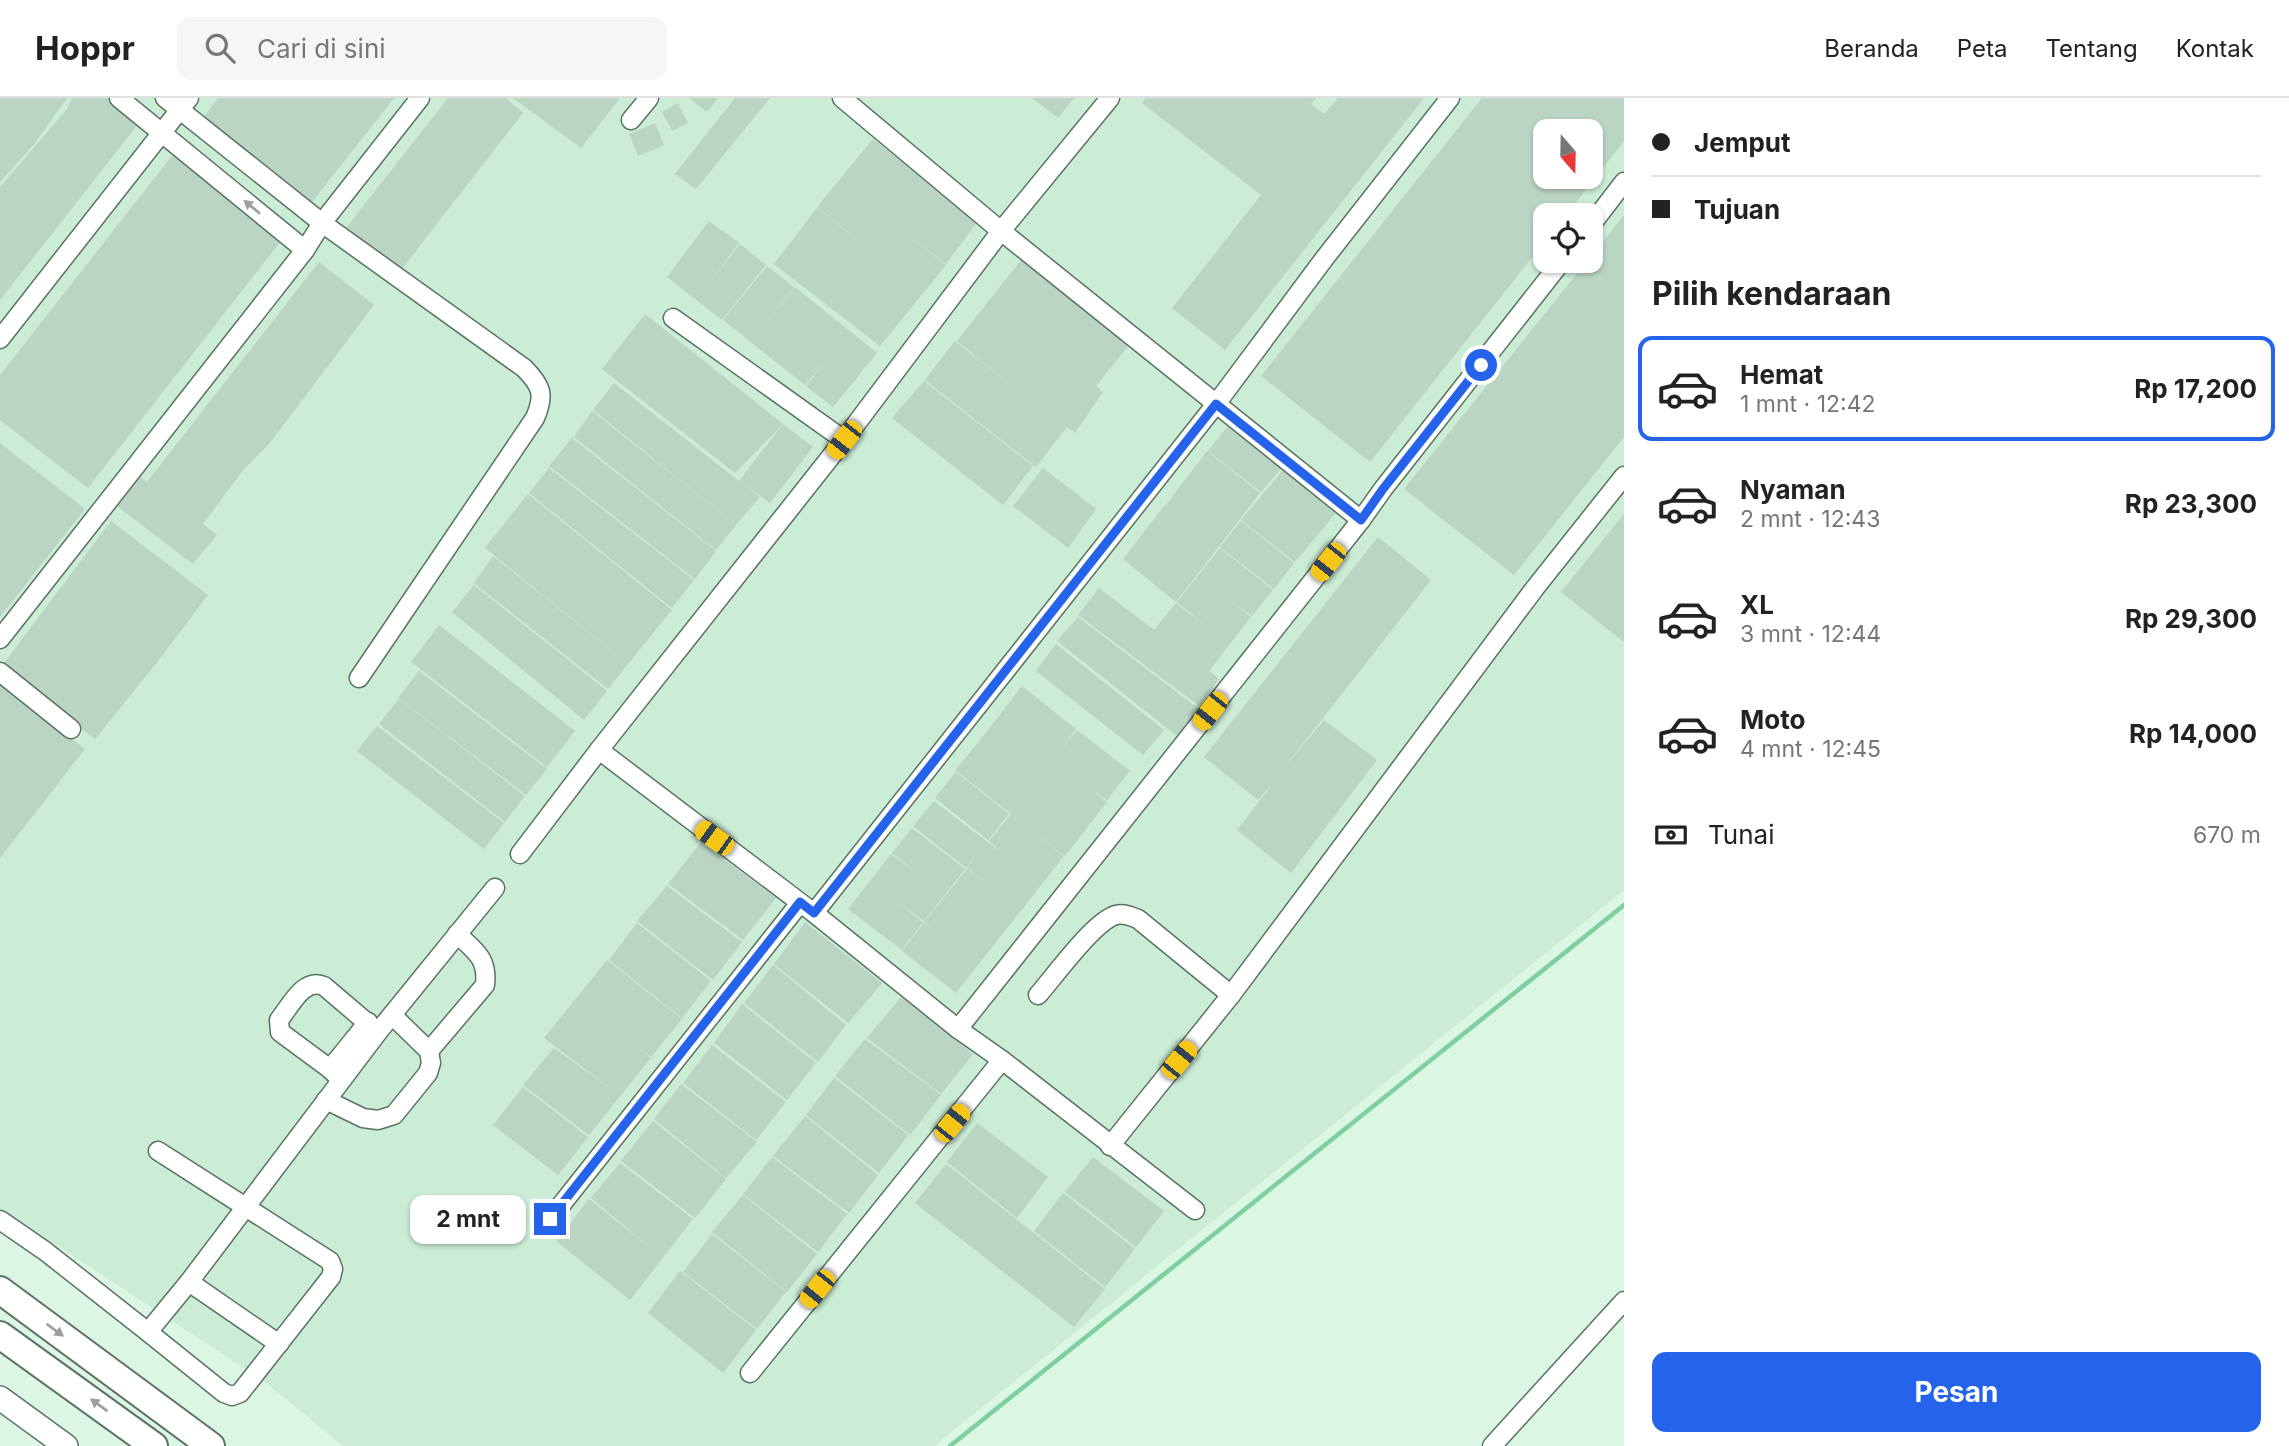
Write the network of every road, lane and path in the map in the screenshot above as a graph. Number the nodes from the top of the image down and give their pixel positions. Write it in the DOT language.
graph roads {
  1 [pos="119,98"];
  2 [pos="164,98"];
  3 [pos="421,98"];
  4 [pos="649,98"];
  5 [pos="1110,98"];
  6 [pos="1450,98"];
  7 [pos="185,104"];
  8 [pos="849,104"];
  9 [pos="631,120"];
  10 [pos="162,132"];
  11 [pos="1624,182"];
  12 [pos="1603,209"];
  13 [pos="1010,221"];
  14 [pos="322,223"];
  15 [pos="305,250"];
  16 [pos="1553,273"];
  17 [pos="673,318"];
  18 [pos="0,339"];
  19 [pos="1216,404"];
  20 [pos="844,440"];
  21 [pos="1624,476"];
  22 [pos="1361,520"];
  23 [pos="0,639"];
  24 [pos="0,671"];
  25 [pos="359,678"];
  26 [pos="71,729"];
  27 [pos="599,750"];
  28 [pos="520,854"];
  29 [pos="495,888"];
  30 [pos="807,908"];
  31 [pos="457,934"];
  32 [pos="1038,995"];
  33 [pos="1231,995"];
  34 [pos="392,1015"];
  35 [pos="373,1027"];
  36 [pos="958,1029"];
  37 [pos="429,1051"];
  38 [pos="1002,1060"];
  39 [pos="336,1075"];
  40 [pos="326,1100"];
  41 [pos="1110,1146"];
  42 [pos="158,1151"];
  43 [pos="245,1207"];
  44 [pos="1195,1210"];
  45 [pos="550,1219"];
  46 [pos="0,1220"];
  47 [pos="189,1282"];
  48 [pos="0,1290"];
  49 [pos="1622,1306"];
  50 [pos="148,1332"];
  51 [pos="0,1335"];
  52 [pos="279,1344"];
  53 [pos="750,1373"];
  54 [pos="0,1398"];
  55 [pos="66,1446"];
  56 [pos="154,1446"];
  57 [pos="211,1446"];
  58 [pos="1492,1446"];
  1 -- 10 [label="street"];
  2 -- 7 [label="street"];
  3 -- 14 [label="street"];
  4 -- 9 [label="street"];
  5 -- 13 [label="street"];
  6 -- 19 [label="street"];
  7 -- 10 [label="street"];
  7 -- 14 [label="street"];
  8 -- 13 [label="street"];
  15 -- 10 [label="street, one-way"];
  10 -- 18 [label="street"];
  11 -- 12 [label="street"];
  13 -- 19 [label="street"];
  13 -- 20 [label="street"];
  14 -- 15 [label="street"];
  14 -- 25 [label="street"];
  15 -- 23 [label="street"];
  16 -- 22 [label="street"];
  17 -- 20 [label="street"];
  19 -- 22 [label="street"];
  19 -- 30 [label="street"];
  20 -- 27 [label="street"];
  21 -- 33 [label="street"];
  22 -- 36 [label="street"];
  24 -- 26 [label="street"];
  27 -- 28 [label="street"];
  27 -- 30 [label="street"];
  29 -- 31 [label="street"];
  30 -- 36 [label="street"];
  30 -- 45 [label="street"];
  31 -- 34 [label="street"];
  31 -- 37 [label="street"];
  32 -- 33 [label="street"];
  33 -- 41 [label="street"];
  34 -- 35 [label="street"];
  34 -- 37 [label="street"];
  35 -- 39 [label="street"];
  35 -- 39 [label="street"];
  36 -- 38 [label="street"];
  37 -- 40 [label="street"];
  38 -- 41 [label="street"];
  38 -- 53 [label="street"];
  39 -- 40 [label="street"];
  40 -- 43 [label="street"];
  41 -- 44 [label="street"];
  42 -- 43 [label="street"];
  43 -- 47 [label="street"];
  43 -- 52 [label="street"];
  46 -- 50 [label="street"];
  47 -- 50 [label="street"];
  47 -- 52 [label="street"];
  48 -- 57 [label="highway, one-way"];
  49 -- 58 [label="street"];
  50 -- 52 [label="street"];
  56 -- 51 [label="highway, one-way"];
  54 -- 55 [label="main road"];
}
